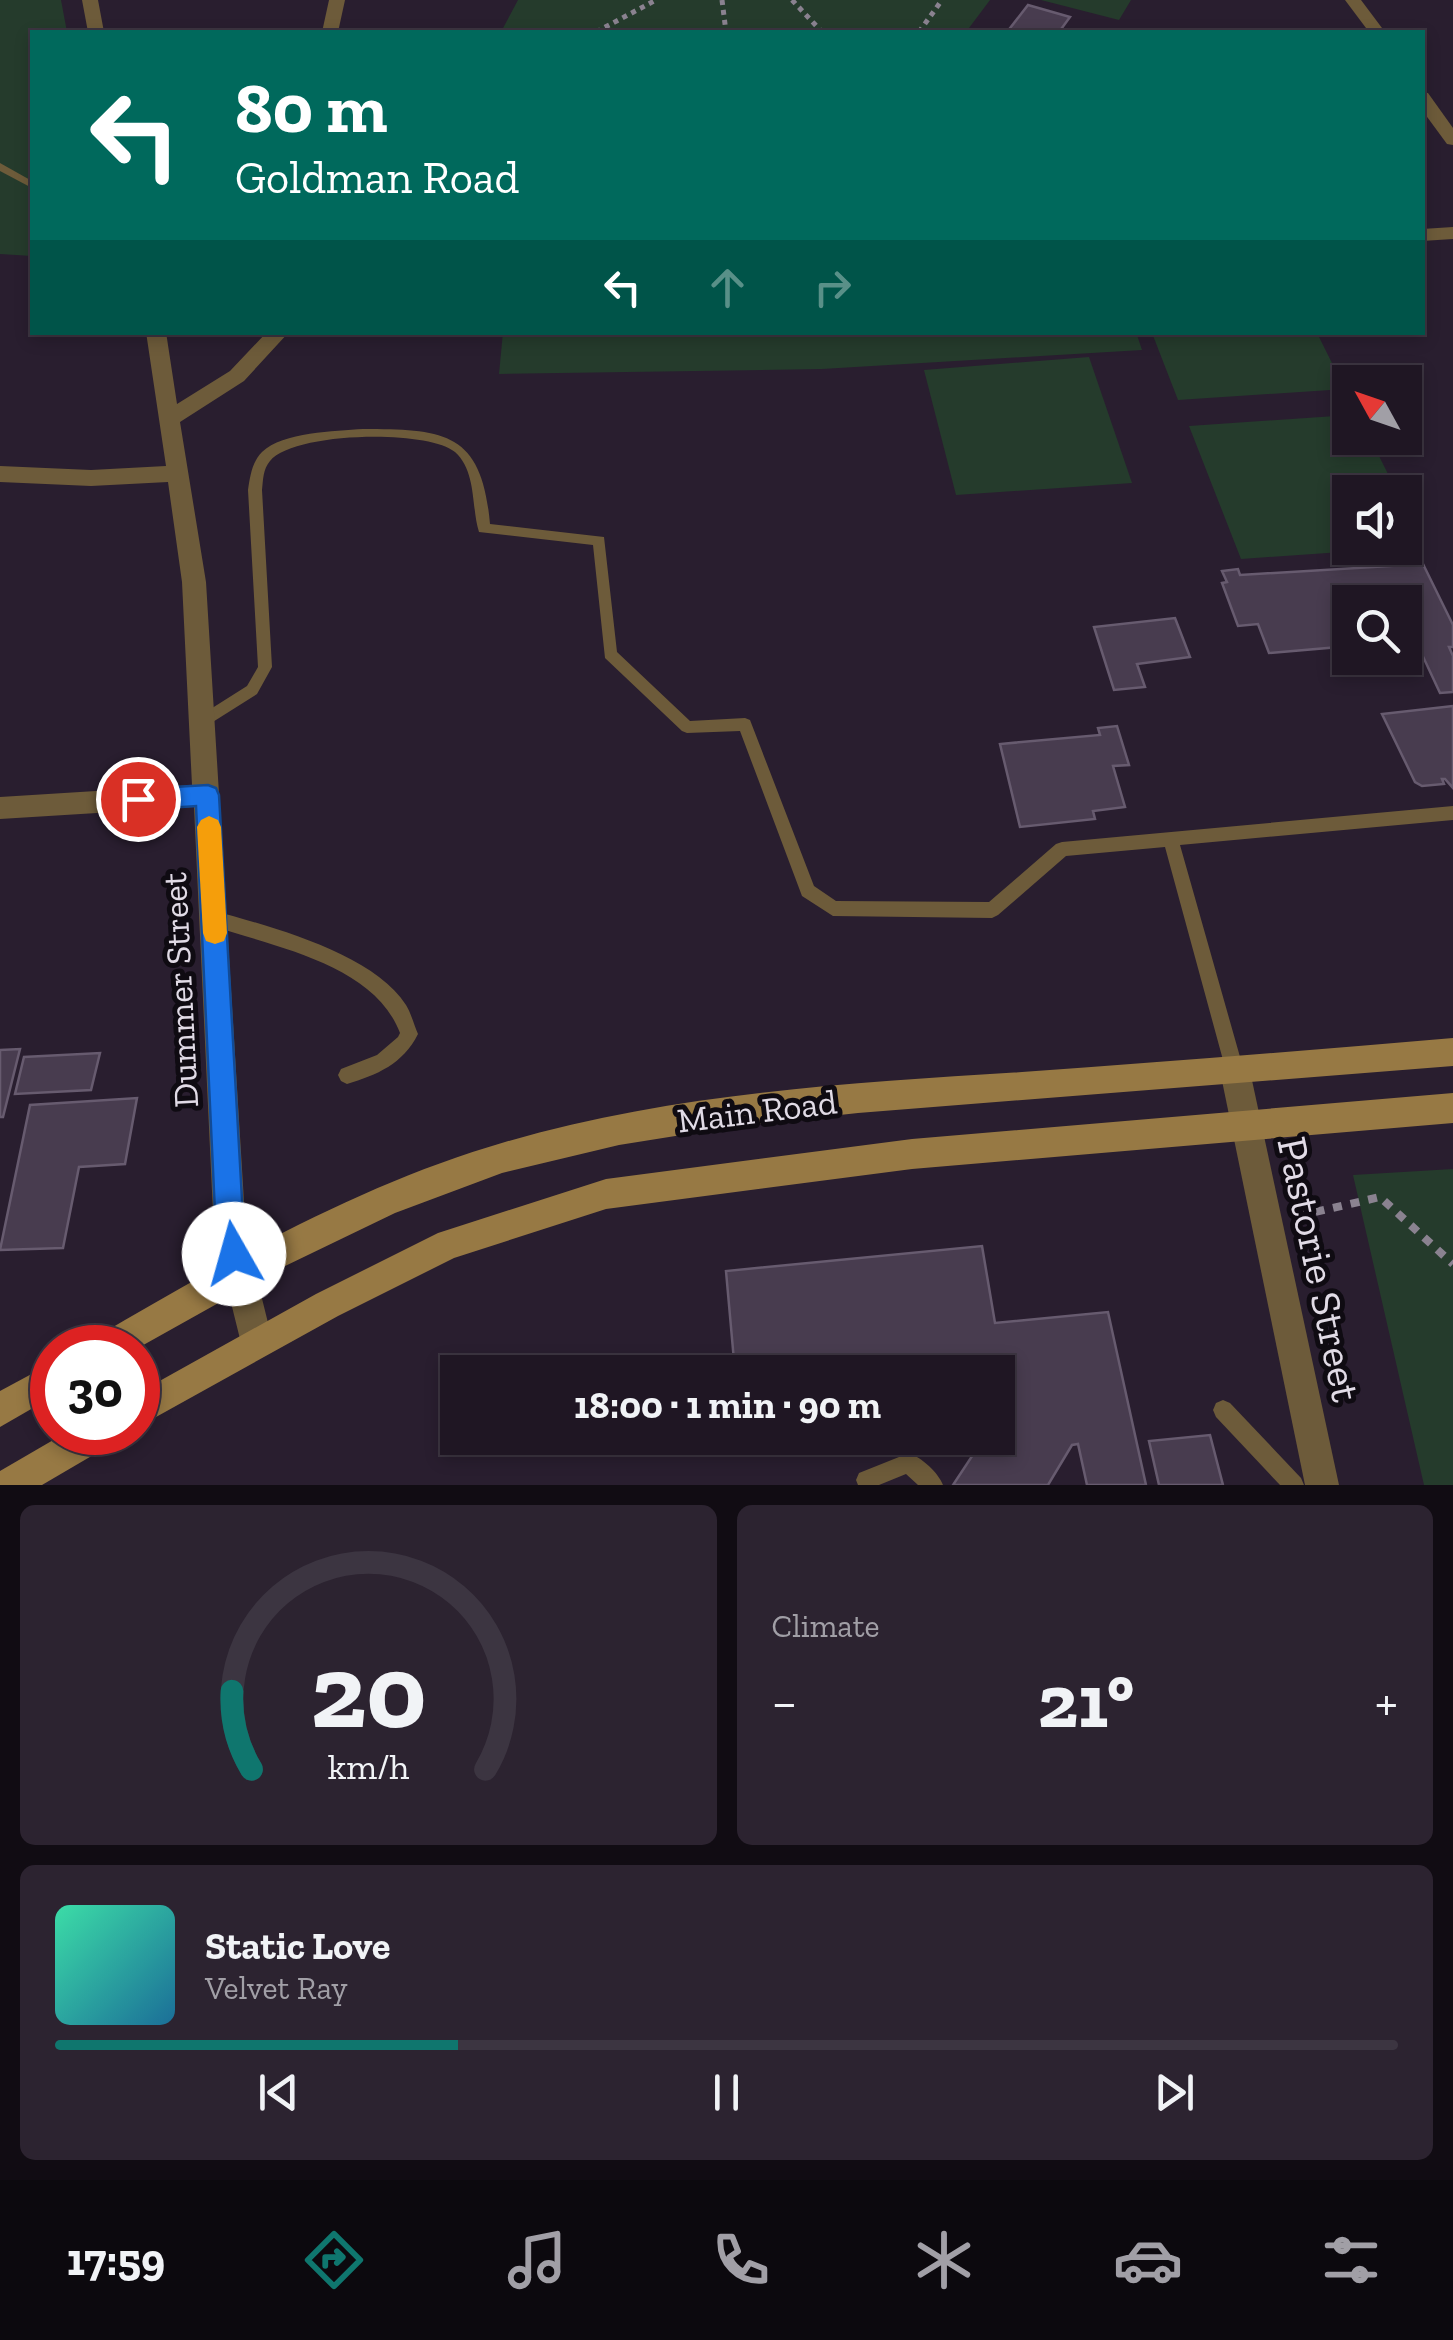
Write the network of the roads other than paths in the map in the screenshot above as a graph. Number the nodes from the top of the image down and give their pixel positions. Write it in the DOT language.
graph roads {
  1 [pos="90,0"];
  2 [pos="337,0"];
  3 [pos="1354,0"];
  4 [pos="96,30"];
  5 [pos="330,30"];
  6 [pos="1375,30"];
  7 [pos="1425,101"];
  8 [pos="1453,140"];
  9 [pos="0,166"];
  10 [pos="30,184"];
  11 [pos="1453,232"];
  12 [pos="1425,235"];
  13 [pos="156,335"];
  14 [pos="276,335"];
  15 [pos="170,419"];
  16 [pos="0,474"];
  17 [pos="178,474"];
  18 [pos="203,721"];
  19 [pos="208,795"];
  20 [pos="0,808"];
  21 [pos="1451,816"];
  22 [pos="1172,841"];
  23 [pos="214,919"];
  24 [pos="1453,1052"];
  25 [pos="1235,1072"];
  26 [pos="347,1075"];
  27 [pos="1453,1108"];
  28 [pos="1246,1126"];
  29 [pos="239,1274"];
  30 [pos="148,1325"];
  31 [pos="257,1344"];
  32 [pos="30,1392"];
  33 [pos="160,1398"];
  34 [pos="0,1410"];
  35 [pos="1223,1410"];
  36 [pos="61,1455"];
  37 [pos="866,1480"];
  38 [pos="9,1485"];
  39 [pos="933,1485"];
  40 [pos="1294,1485"];
  41 [pos="1322,1485"];
  1 -- 4 [label="street"];
  2 -- 5 [label="street"];
  3 -- 6 [label="street"];
  7 -- 8 [label="street"];
  9 -- 10 [label="lane"];
  11 -- 12 [label="street"];
  13 -- 15 [label="street, Dummer Street"];
  14 -- 15 [label="street"];
  15 -- 17 [label="street, Dummer Street"];
  16 -- 17 [label="street"];
  17 -- 18 [label="street, Dummer Street"];
  18 -- 19 [label="street, Dummer Street"];
  18 -- 22 [label="lane"];
  19 -- 20 [label="street"];
  19 -- 23 [label="street, Dummer Street"];
  21 -- 22 [label="lane"];
  22 -- 25 [label="lane"];
  23 -- 26 [label="lane"];
  23 -- 29 [label="street, Dummer Street"];
  24 -- 25 [label="main road, Main Road"];
  25 -- 28 [label="street, Pastorie Street"];
  25 -- 29 [label="main road, Main Road"];
  27 -- 28 [label="main road, Main Road"];
  28 -- 31 [label="main road, Main Road"];
  28 -- 41 [label="street, Pastorie Street"];
  29 -- 30 [label="main road, Main Road"];
  29 -- 31 [label="street, Dummer Street"];
  31 -- 33 [label="main road, Main Road"];
  32 -- 34 [label="main road"];
  35 -- 40 [label="lane"];
  36 -- 38 [label="main road"];
  37 -- 39 [label="lane"];
}
